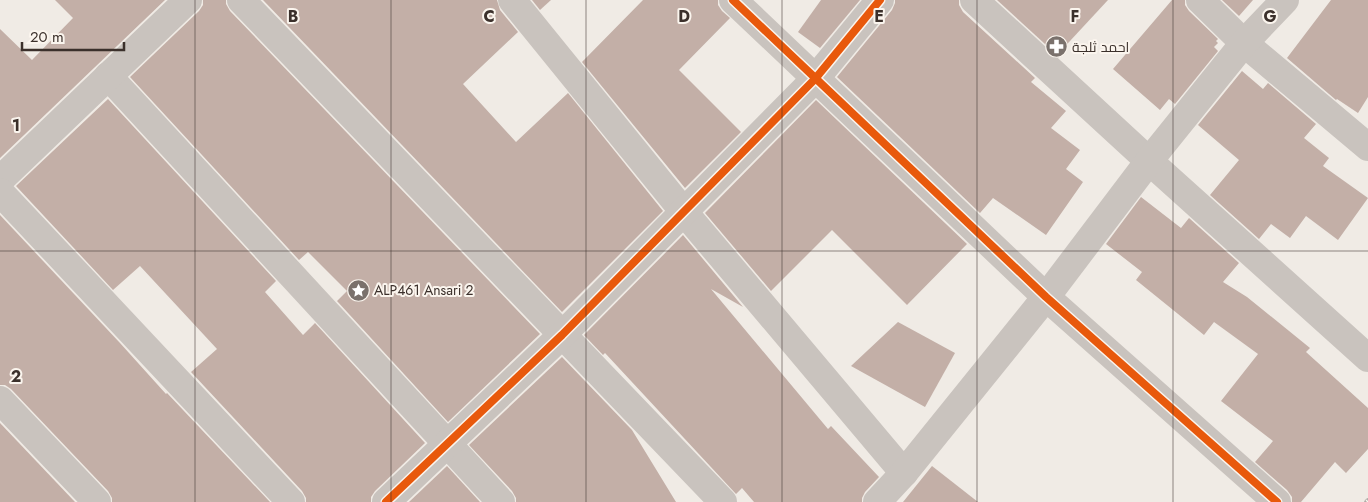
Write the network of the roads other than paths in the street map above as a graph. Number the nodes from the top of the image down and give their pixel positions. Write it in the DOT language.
graph roads {
  1 [pos="188,0"];
  2 [pos="241,0"];
  3 [pos="512,0"];
  4 [pos="733,0"];
  5 [pos="880,0"];
  6 [pos="974,0"];
  7 [pos="1200,0"];
  8 [pos="1284,0"];
  9 [pos="1244,43"];
  10 [pos="108,76"];
  11 [pos="815,79"];
  12 [pos="1368,147"];
  13 [pos="1149,161"];
  14 [pos="0,180"];
  15 [pos="0,192"];
  16 [pos="684,212"];
  17 [pos="1046,297"];
  18 [pos="562,335"];
  19 [pos="1368,358"];
  20 [pos="0,400"];
  21 [pos="447,444"];
  22 [pos="904,474"];
  23 [pos="97,502"];
  24 [pos="292,502"];
  25 [pos="386,502"];
  26 [pos="501,502"];
  27 [pos="723,502"];
  28 [pos="877,502"];
  29 [pos="1277,502"];
  1 -- 10 [label="street"];
  2 -- 18 [label="street"];
  3 -- 16 [label="street"];
  4 -- 11 [label="street"];
  5 -- 11 [label="street"];
  6 -- 13 [label="street"];
  7 -- 9 [label="street"];
  8 -- 9 [label="street"];
  9 -- 12 [label="street"];
  9 -- 13 [label="street"];
  10 -- 14 [label="street"];
  10 -- 21 [label="street"];
  11 -- 16 [label="street"];
  11 -- 17 [label="street"];
  13 -- 17 [label="street"];
  13 -- 19 [label="street"];
  15 -- 24 [label="street"];
  16 -- 18 [label="street"];
  16 -- 22 [label="street"];
  17 -- 22 [label="street"];
  17 -- 29 [label="street"];
  18 -- 21 [label="street"];
  18 -- 27 [label="street"];
  20 -- 23 [label="street"];
  21 -- 25 [label="street"];
  21 -- 26 [label="street"];
  22 -- 28 [label="street"];
}
